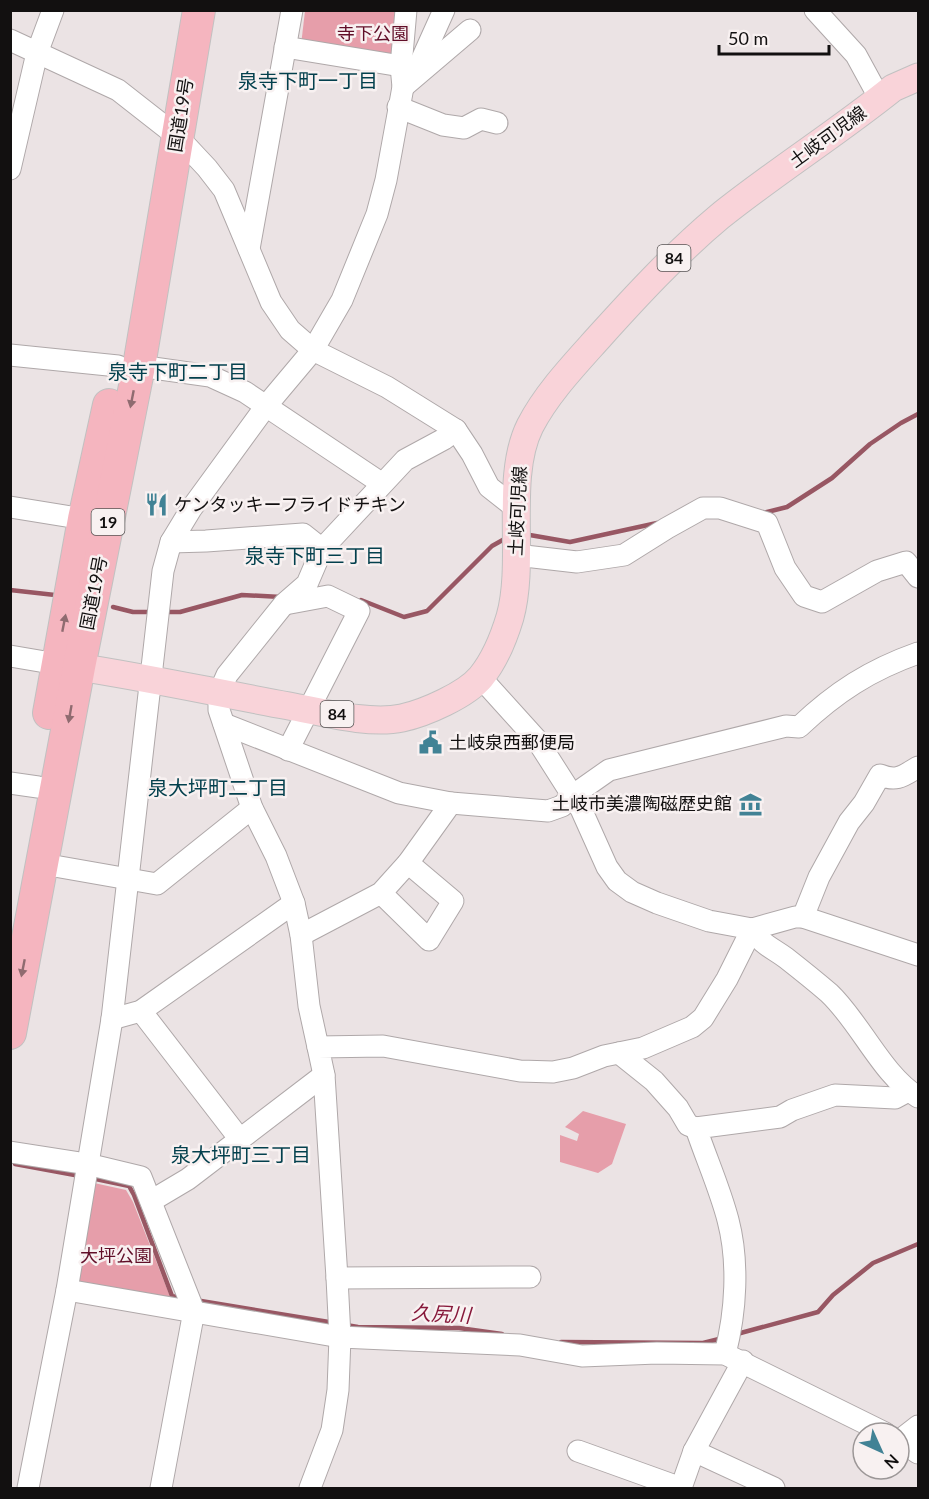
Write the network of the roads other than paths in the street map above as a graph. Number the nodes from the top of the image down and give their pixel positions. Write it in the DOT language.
graph roads {
  1 [pos="53,10"];
  2 [pos="179,10"];
  3 [pos="199,10"];
  4 [pos="292,10"];
  5 [pos="406,10"];
  6 [pos="444,10"];
  7 [pos="815,10"];
  8 [pos="470,30"];
  9 [pos="10,40"];
  10 [pos="285,47"];
  11 [pos="37,53"];
  12 [pos="918,77"];
  13 [pos="404,84"];
  14 [pos="880,99"];
  15 [pos="496,123"];
  16 [pos="170,130"];
  17 [pos="10,169"];
  18 [pos="249,249"];
  19 [pos="313,350"];
  20 [pos="10,355"];
  21 [pos="128,366"];
  22 [pos="266,406"];
  23 [pos="456,430"];
  24 [pos="381,483"];
  25 [pos="10,507"];
  26 [pos="84,519"];
  27 [pos="516,533"];
  28 [pos="171,542"];
  29 [pos="322,549"];
  30 [pos="918,577"];
  31 [pos="284,604"];
  32 [pos="918,653"];
  33 [pos="10,656"];
  34 [pos="68,666"];
  35 [pos="150,678"];
  36 [pos="481,678"];
  37 [pos="219,693"];
  38 [pos="309,710"];
  39 [pos="224,724"];
  40 [pos="288,750"];
  41 [pos="918,767"];
  42 [pos="24,785"];
  43 [pos="572,796"];
  44 [pos="451,804"];
  45 [pos="252,808"];
  46 [pos="408,863"];
  47 [pos="43,864"];
  48 [pos="127,879"];
  49 [pos="381,893"];
  50 [pos="294,903"];
  51 [pos="803,917"];
  52 [pos="10,929"];
  53 [pos="752,929"];
  54 [pos="301,935"];
  55 [pos="918,955"];
  56 [pos="141,1011"];
  57 [pos="112,1019"];
  58 [pos="10,1033"];
  59 [pos="318,1047"];
  60 [pos="620,1053"];
  61 [pos="324,1075"];
  62 [pos="913,1094"];
  63 [pos="696,1128"];
  64 [pos="239,1138"];
  65 [pos="10,1152"];
  66 [pos="87,1164"];
  67 [pos="152,1201"];
  68 [pos="530,1277"];
  69 [pos="337,1278"];
  70 [pos="67,1290"];
  71 [pos="194,1311"];
  72 [pos="339,1328"];
  73 [pos="732,1347"];
  74 [pos="865,1421"];
  75 [pos="578,1451"];
  76 [pos="694,1451"];
  77 [pos="28,1488"];
  78 [pos="161,1488"];
  79 [pos="310,1488"];
  80 [pos="681,1488"];
  81 [pos="774,1488"];
  1 -- 11 [label="street"];
  2 -- 16 [label="highway, 国道19号 / 19"];
  3 -- 16 [label="highway, 国道19号 / 19"];
  4 -- 10 [label="street"];
  5 -- 13 [label="street"];
  6 -- 13 [label="street"];
  7 -- 14 [label="street"];
  8 -- 13 [label="street"];
  9 -- 11 [label="street"];
  10 -- 13 [label="street"];
  10 -- 18 [label="street"];
  11 -- 16 [label="street"];
  11 -- 17 [label="street"];
  12 -- 14 [label="main road, 土岐可児線 / 84"];
  13 -- 15 [label="street"];
  13 -- 19 [label="street"];
  14 -- 27 [label="main road, 土岐可児線 / 84"];
  16 -- 18 [label="street"];
  16 -- 21 [label="highway, 国道19号 / 19"];
  18 -- 19 [label="street"];
  19 -- 22 [label="street"];
  19 -- 23 [label="street"];
  20 -- 21 [label="street"];
  21 -- 22 [label="street"];
  21 -- 26 [label="highway, 国道19号 / 19"];
  21 -- 34 [label="highway, 国道19号 / 19, one-way"];
  22 -- 24 [label="street"];
  22 -- 28 [label="street"];
  23 -- 24 [label="street"];
  23 -- 27 [label="street"];
  24 -- 29 [label="street"];
  25 -- 26 [label="street"];
  34 -- 26 [label="highway, 国道19号 / 19, one-way"];
  27 -- 30 [label="street"];
  27 -- 36 [label="main road, 土岐可児線 / 84"];
  28 -- 29 [label="street"];
  28 -- 35 [label="street"];
  29 -- 31 [label="street"];
  31 -- 37 [label="street"];
  31 -- 38 [label="street"];
  32 -- 43 [label="street"];
  33 -- 34 [label="street"];
  34 -- 35 [label="main road, 土岐可児線 / 84"];
  34 -- 42 [label="highway, 国道19号 / 19"];
  34 -- 47 [label="highway, 国道19号 / 19, one-way"];
  35 -- 37 [label="main road, 土岐可児線 / 84"];
  35 -- 48 [label="street"];
  36 -- 38 [label="main road, 土岐可児線 / 84"];
  36 -- 43 [label="street"];
  37 -- 38 [label="main road, 土岐可児線 / 84"];
  37 -- 39 [label="street"];
  38 -- 40 [label="street"];
  39 -- 40 [label="street"];
  39 -- 45 [label="street"];
  40 -- 44 [label="street"];
  41 -- 51 [label="street"];
  42 -- 52 [label="highway, 国道19号 / 19"];
  43 -- 44 [label="street"];
  43 -- 53 [label="street"];
  44 -- 46 [label="street"];
  45 -- 48 [label="street"];
  45 -- 50 [label="street"];
  46 -- 49 [label="street"];
  46 -- 49 [label="street"];
  47 -- 48 [label="street"];
  47 -- 58 [label="highway, 国道19号 / 19, one-way"];
  48 -- 57 [label="street"];
  49 -- 54 [label="street"];
  50 -- 54 [label="street"];
  50 -- 56 [label="street"];
  51 -- 53 [label="street"];
  51 -- 55 [label="street"];
  53 -- 60 [label="street"];
  53 -- 62 [label="street"];
  54 -- 59 [label="street"];
  56 -- 57 [label="street"];
  56 -- 64 [label="street"];
  57 -- 66 [label="street"];
  59 -- 60 [label="street"];
  59 -- 61 [label="street"];
  60 -- 63 [label="street"];
  61 -- 64 [label="street"];
  61 -- 69 [label="street"];
  62 -- 63 [label="street"];
  63 -- 73 [label="street"];
  64 -- 67 [label="street"];
  65 -- 66 [label="street"];
  66 -- 67 [label="street"];
  66 -- 70 [label="street"];
  67 -- 71 [label="street"];
  68 -- 69 [label="street"];
  69 -- 72 [label="street"];
  70 -- 71 [label="street"];
  70 -- 77 [label="street"];
  71 -- 72 [label="street"];
  71 -- 78 [label="street"];
  72 -- 73 [label="street"];
  72 -- 79 [label="street"];
  73 -- 74 [label="street"];
  73 -- 76 [label="street"];
  75 -- 80 [label="street"];
  76 -- 80 [label="street"];
  76 -- 81 [label="street"];
}
